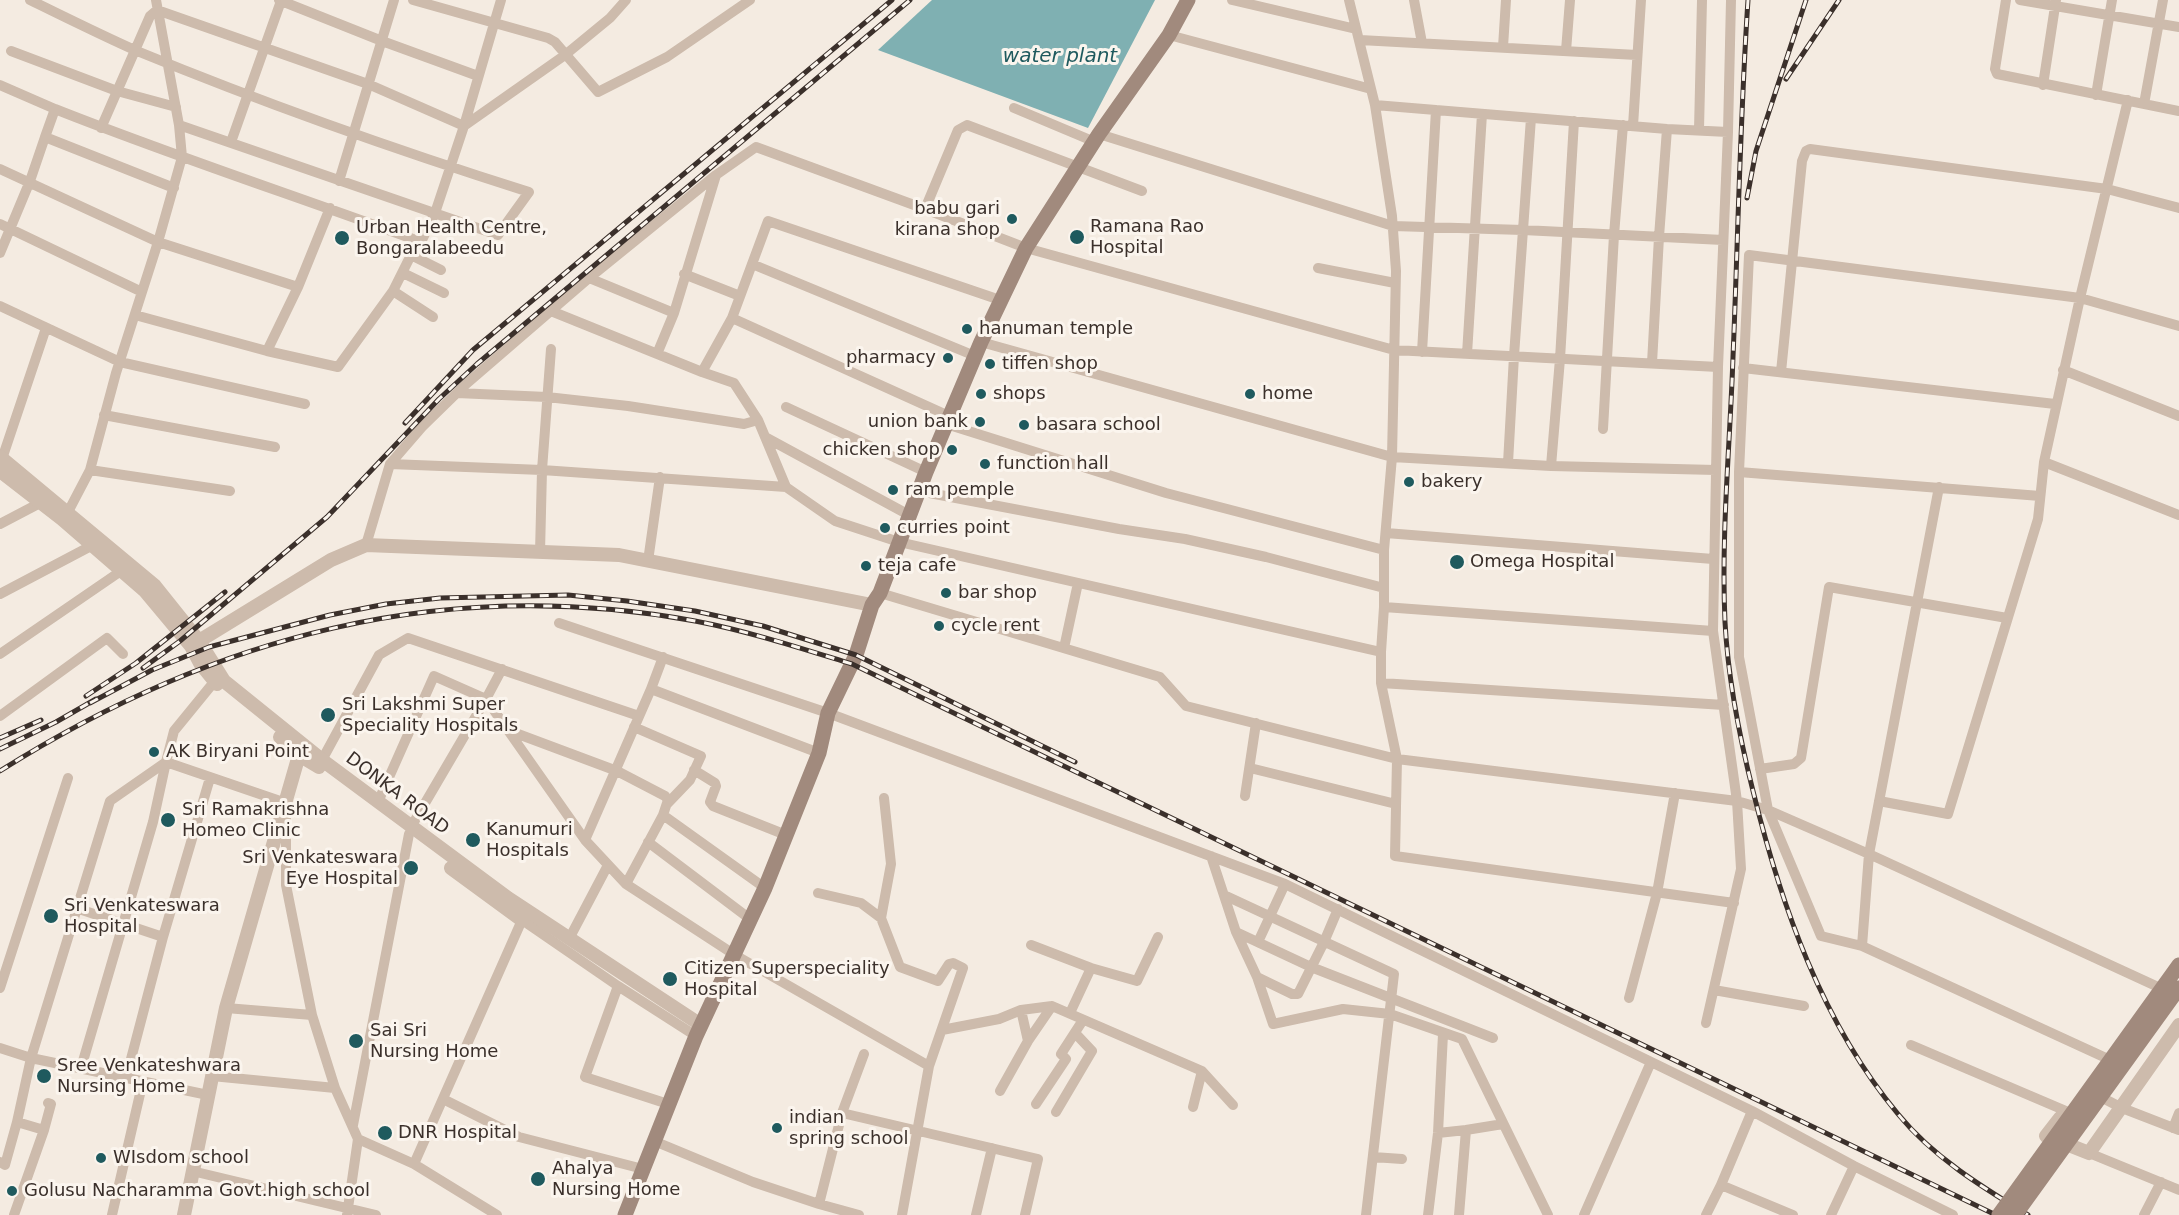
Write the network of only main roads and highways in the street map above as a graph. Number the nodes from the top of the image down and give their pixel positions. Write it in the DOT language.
graph roads {
  1 [pos="1188,0"];
  2 [pos="2179,965"];
  3 [pos="2179,988"];
  4 [pos="625,1215"];
  5 [pos="1999,1215"];
  6 [pos="2014,1215"];
  1 -- 4 [label="main road"];
  2 -- 5 [label="main road, bridge"];
  3 -- 6 [label="main road, bridge"];
}
